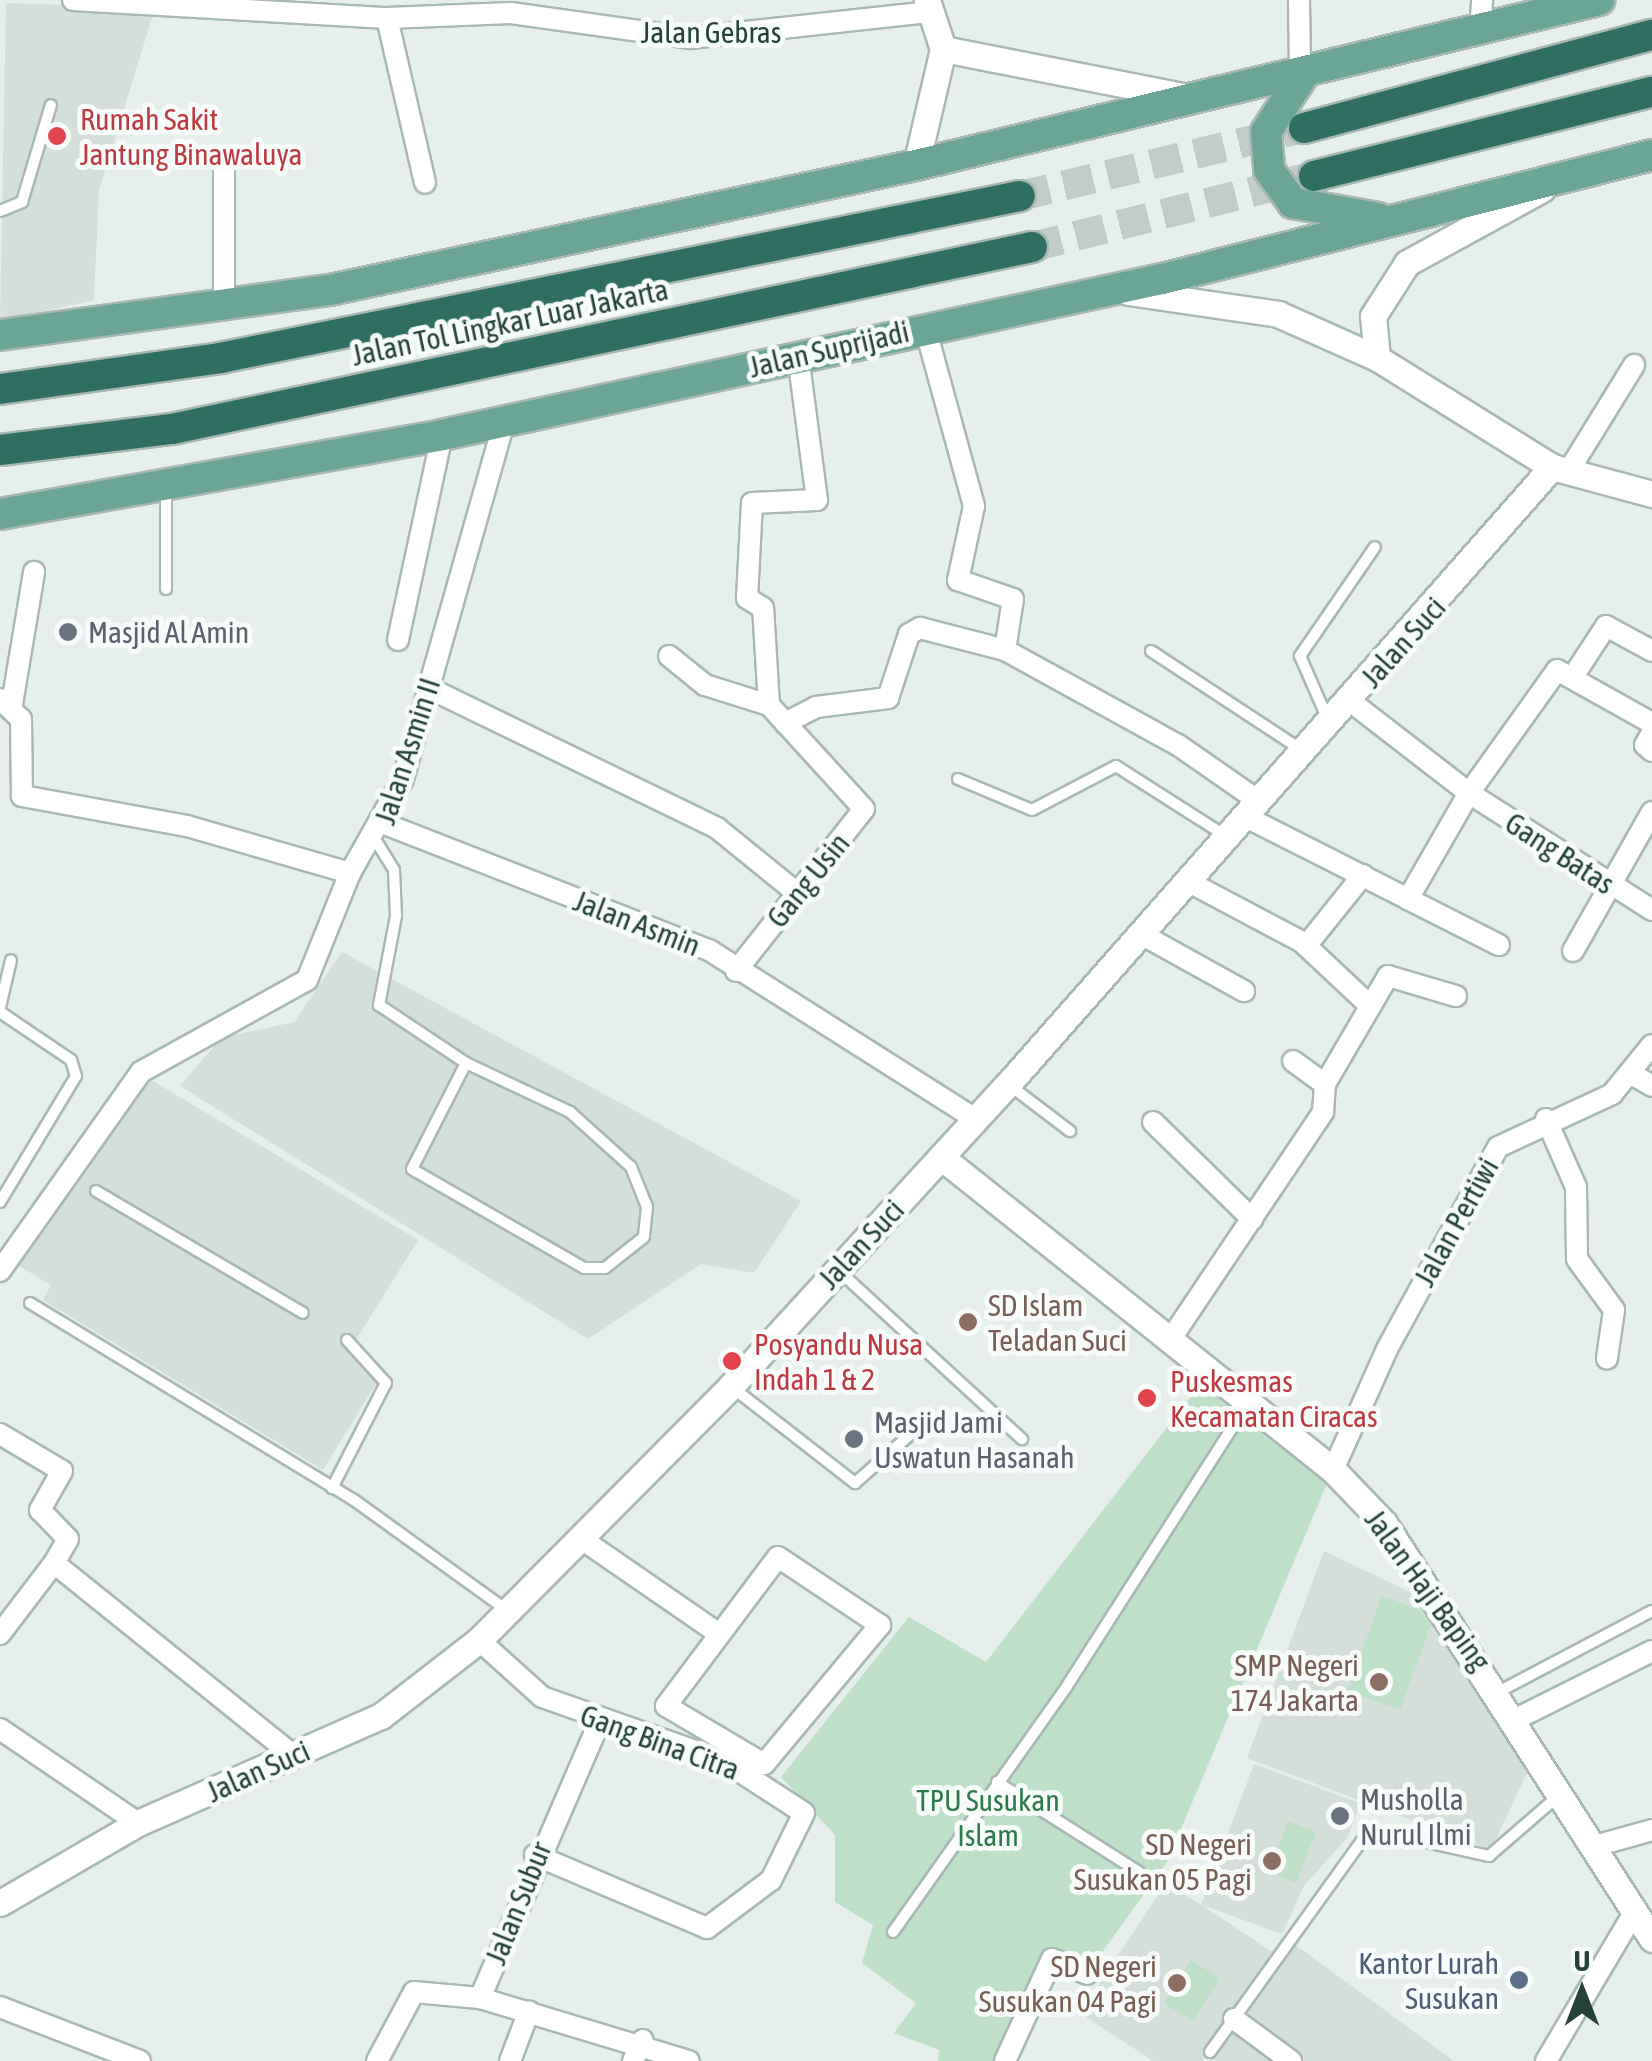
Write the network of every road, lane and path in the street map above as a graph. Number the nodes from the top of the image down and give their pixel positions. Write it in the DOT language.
graph roads {
  1 [pos="73,0"];
  2 [pos="1299,0"];
  3 [pos="1482,0"];
  4 [pos="1598,0"];
  5 [pos="176,3"];
  6 [pos="512,6"];
  7 [pos="929,6"];
  8 [pos="388,18"];
  9 [pos="1480,32"];
  10 [pos="1652,35"];
  11 [pos="942,50"];
  12 [pos="1302,75"];
  13 [pos="1652,92"];
  14 [pos="1196,98"];
  15 [pos="51,105"];
  16 [pos="1304,128"];
  17 [pos="1652,156"];
  18 [pos="224,163"];
  19 [pos="916,165"];
  20 [pos="1314,176"];
  21 [pos="1559,179"];
  22 [pos="425,183"];
  23 [pos="1020,196"];
  24 [pos="0,211"];
  25 [pos="1416,217"];
  26 [pos="1032,248"];
  27 [pos="1107,290"];
  28 [pos="224,308"];
  29 [pos="925,327"];
  30 [pos="0,335"];
  31 [pos="798,355"];
  32 [pos="1377,358"];
  33 [pos="1634,364"];
  34 [pos="0,376"];
  35 [pos="56,383"];
  36 [pos="0,389"];
  37 [pos="504,421"];
  38 [pos="442,435"];
  39 [pos="40,448"];
  40 [pos="0,450"];
  41 [pos="0,458"];
  42 [pos="1560,469"];
  43 [pos="166,488"];
  44 [pos="1650,489"];
  45 [pos="0,514"];
  46 [pos="1375,547"];
  47 [pos="34,572"];
  48 [pos="166,589"];
  49 [pos="398,640"];
  50 [pos="1004,650"];
  51 [pos="1151,651"];
  52 [pos="1652,651"];
  53 [pos="669,656"];
  54 [pos="1572,678"];
  55 [pos="430,688"];
  56 [pos="6,701"];
  57 [pos="1350,701"];
  58 [pos="769,705"];
  59 [pos="785,723"];
  60 [pos="1331,724"];
  61 [pos="1652,724"];
  62 [pos="1652,734"];
  63 [pos="1652,751"];
  64 [pos="1305,752"];
  65 [pos="958,779"];
  66 [pos="1469,792"];
  67 [pos="1253,809"];
  68 [pos="1652,812"];
  69 [pos="381,832"];
  70 [pos="1227,837"];
  71 [pos="350,874"];
  72 [pos="1363,875"];
  73 [pos="1187,881"];
  74 [pos="1608,887"];
  75 [pos="797,893"];
  76 [pos="1408,899"];
  77 [pos="1652,910"];
  78 [pos="1140,934"];
  79 [pos="1499,945"];
  80 [pos="1306,946"];
  81 [pos="1574,951"];
  82 [pos="11,960"];
  83 [pos="736,970"];
  84 [pos="1244,991"];
  85 [pos="1456,996"];
  86 [pos="1368,1004"];
  87 [pos="0,1009"];
  88 [pos="1652,1045"];
  89 [pos="1293,1062"];
  90 [pos="466,1063"];
  91 [pos="1643,1081"];
  92 [pos="1008,1084"];
  93 [pos="1325,1084"];
  94 [pos="975,1119"];
  95 [pos="1546,1119"];
  96 [pos="1153,1122"];
  97 [pos="1070,1131"];
  98 [pos="941,1157"];
  99 [pos="96,1191"];
  100 [pos="0,1202"];
  101 [pos="1252,1220"];
  102 [pos="838,1269"];
  103 [pos="0,1271"];
  104 [pos="30,1304"];
  105 [pos="303,1313"];
  106 [pos="346,1340"];
  107 [pos="1170,1340"];
  108 [pos="1607,1358"];
  109 [pos="731,1386"];
  110 [pos="1248,1403"];
  111 [pos="913,1432"];
  112 [pos="0,1434"];
  113 [pos="1022,1439"];
  114 [pos="1333,1470"];
  115 [pos="332,1488"];
  116 [pos="583,1540"];
  117 [pos="54,1564"];
  118 [pos="510,1612"];
  119 [pos="1652,1612"];
  120 [pos="718,1633"];
  121 [pos="0,1634"];
  122 [pos="479,1640"];
  123 [pos="1652,1652"];
  124 [pos="1500,1691"];
  125 [pos="1516,1719"];
  126 [pos="600,1720"];
  127 [pos="0,1729"];
  128 [pos="714,1735"];
  129 [pos="293,1755"];
  130 [pos="704,1755"];
  131 [pos="997,1782"];
  132 [pos="1562,1793"];
  133 [pos="138,1823"];
  134 [pos="1652,1830"];
  135 [pos="1595,1846"];
  136 [pos="535,1855"];
  137 [pos="1139,1872"];
  138 [pos="0,1902"];
  139 [pos="1635,1911"];
  140 [pos="893,1932"];
  141 [pos="1652,1939"];
  142 [pos="1087,1974"];
  143 [pos="480,1998"];
  144 [pos="0,2006"];
  145 [pos="529,2012"];
  146 [pos="1234,2019"];
  147 [pos="643,2040"];
  148 [pos="1210,2052"];
  149 [pos="140,2061"];
  150 [pos="377,2061"];
  151 [pos="510,2061"];
  152 [pos="634,2061"];
  153 [pos="689,2061"];
  154 [pos="1006,2061"];
  155 [pos="1291,2061"];
  156 [pos="1546,2061"];
  1 -- 5 [label="street, Jalan Gebras"];
  2 -- 12 [label="street"];
  3 -- 9 [label="street"];
  4 -- 9 [label="main road"];
  5 -- 8 [label="street, Jalan Gebras"];
  6 -- 7 [label="street, Jalan Gebras"];
  6 -- 8 [label="street, Jalan Gebras"];
  7 -- 11 [label="street"];
  8 -- 22 [label="street"];
  9 -- 12 [label="main road"];
  10 -- 16 [label="highway"];
  11 -- 14 [label="street"];
  11 -- 19 [label="street"];
  12 -- 14 [label="main road"];
  12 -- 25 [label="main road"];
  13 -- 20 [label="highway"];
  14 -- 19 [label="main road"];
  15 -- 24 [label="lane"];
  17 -- 21 [label="main road, Jalan Suprijadi"];
  18 -- 28 [label="street"];
  19 -- 28 [label="main road"];
  21 -- 25 [label="main road, Jalan Suprijadi"];
  21 -- 32 [label="street"];
  23 -- 35 [label="highway, Jalan Tol Lingkar Luar Jakarta"];
  25 -- 27 [label="main road, Jalan Suprijadi"];
  26 -- 39 [label="highway, Jalan Tol Lingkar Luar Jakarta"];
  27 -- 29 [label="main road, Jalan Suprijadi"];
  27 -- 32 [label="street"];
  28 -- 30 [label="main road"];
  29 -- 31 [label="main road, Jalan Suprijadi"];
  29 -- 50 [label="street"];
  31 -- 37 [label="main road, Jalan Suprijadi"];
  31 -- 58 [label="street"];
  32 -- 42 [label="street"];
  33 -- 42 [label="street"];
  34 -- 35 [label="highway"];
  35 -- 36 [label="highway, Jalan Tol Lingkar Luar Jakarta"];
  37 -- 38 [label="main road, Jalan Suprijadi"];
  37 -- 55 [label="street, Jalan Asmin II"];
  38 -- 43 [label="main road, Jalan Suprijadi"];
  38 -- 49 [label="street"];
  39 -- 40 [label="highway, Jalan Tol Lingkar Luar Jakarta"];
  39 -- 41 [label="highway"];
  42 -- 44 [label="street"];
  42 -- 57 [label="street, Jalan Suci"];
  43 -- 45 [label="main road, Jalan Suprijadi"];
  43 -- 48 [label="lane"];
  46 -- 60 [label="lane"];
  47 -- 56 [label="street"];
  50 -- 59 [label="street"];
  50 -- 67 [label="street"];
  51 -- 64 [label="lane"];
  52 -- 54 [label="street"];
  53 -- 58 [label="street"];
  54 -- 61 [label="street"];
  54 -- 66 [label="street"];
  55 -- 69 [label="street, Jalan Asmin II"];
  55 -- 75 [label="street"];
  56 -- 71 [label="street"];
  57 -- 60 [label="street, Jalan Suci"];
  57 -- 66 [label="street, Gang Batas"];
  58 -- 59 [label="street, Gang Usin"];
  59 -- 75 [label="street, Gang Usin"];
  60 -- 64 [label="street, Jalan Suci"];
  62 -- 63 [label="street"];
  64 -- 67 [label="street, Jalan Suci"];
  65 -- 70 [label="lane"];
  66 -- 74 [label="street, Gang Batas"];
  66 -- 76 [label="street"];
  67 -- 70 [label="street, Jalan Suci"];
  67 -- 72 [label="street"];
  68 -- 74 [label="street"];
  69 -- 71 [label="street, Jalan Asmin II"];
  69 -- 83 [label="street, Jalan Asmin"];
  69 -- 90 [label="lane"];
  70 -- 73 [label="street, Jalan Suci"];
  71 -- 103 [label="street, Jalan Asmin II"];
  72 -- 76 [label="street"];
  72 -- 80 [label="street"];
  73 -- 78 [label="street, Jalan Suci"];
  73 -- 80 [label="street"];
  74 -- 77 [label="street, Gang Batas"];
  74 -- 81 [label="street"];
  75 -- 83 [label="street, Gang Usin"];
  76 -- 79 [label="street"];
  78 -- 84 [label="street"];
  78 -- 92 [label="street, Jalan Suci"];
  80 -- 86 [label="street"];
  82 -- 87 [label="lane"];
  83 -- 94 [label="street, Jalan Asmin"];
  85 -- 86 [label="street"];
  86 -- 93 [label="street"];
  87 -- 100 [label="lane"];
  88 -- 91 [label="street, Jalan Pertiwi"];
  89 -- 93 [label="street"];
  90 -- 90 [label="lane"];
  91 -- 95 [label="street, Jalan Pertiwi"];
  92 -- 94 [label="street, Jalan Suci"];
  92 -- 97 [label="lane"];
  93 -- 101 [label="street"];
  94 -- 98 [label="street, Jalan Suci"];
  95 -- 108 [label="street"];
  95 -- 114 [label="street, Jalan Pertiwi"];
  96 -- 101 [label="street"];
  98 -- 102 [label="street, Jalan Suci"];
  98 -- 107 [label="street, Jalan Haji Baping"];
  99 -- 105 [label="lane"];
  101 -- 107 [label="street"];
  102 -- 109 [label="street, Jalan Suci"];
  102 -- 113 [label="lane"];
  104 -- 115 [label="lane"];
  106 -- 115 [label="lane"];
  107 -- 110 [label="street, Jalan Haji Baping"];
  109 -- 111 [label="lane"];
  109 -- 116 [label="street, Jalan Suci"];
  110 -- 114 [label="street, Jalan Haji Baping"];
  110 -- 131 [label="lane"];
  112 -- 117 [label="street"];
  114 -- 124 [label="street, Jalan Haji Baping"];
  115 -- 118 [label="lane"];
  116 -- 118 [label="street, Jalan Suci"];
  116 -- 120 [label="street"];
  117 -- 121 [label="street"];
  117 -- 129 [label="street"];
  118 -- 122 [label="street, Jalan Suci"];
  119 -- 124 [label="lane"];
  120 -- 128 [label="street"];
  120 -- 128 [label="street"];
  122 -- 126 [label="street, Gang Bina Citra"];
  122 -- 129 [label="street, Jalan Suci"];
  123 -- 125 [label="street"];
  124 -- 125 [label="street, Jalan Haji Baping"];
  125 -- 132 [label="street, Jalan Haji Baping"];
  126 -- 130 [label="street, Gang Bina Citra"];
  126 -- 136 [label="street, Jalan Subur"];
  127 -- 133 [label="street"];
  128 -- 130 [label="street"];
  129 -- 133 [label="street, Jalan Suci"];
  130 -- 136 [label="street, Gang Bina Citra"];
  131 -- 137 [label="lane"];
  131 -- 140 [label="lane"];
  132 -- 135 [label="street, Jalan Haji Baping"];
  132 -- 146 [label="lane"];
  133 -- 138 [label="street, Jalan Suci"];
  134 -- 135 [label="street"];
  135 -- 139 [label="street, Jalan Haji Baping"];
  136 -- 143 [label="street, Jalan Subur"];
  139 -- 141 [label="street, Jalan Haji Baping"];
  139 -- 156 [label="street"];
  142 -- 154 [label="street"];
  143 -- 145 [label="street, Jalan Subur"];
  143 -- 150 [label="street"];
  144 -- 149 [label="street"];
  145 -- 147 [label="street, Jalan Subur"];
  145 -- 151 [label="street"];
  146 -- 148 [label="lane"];
  146 -- 155 [label="street"];
  147 -- 152 [label="street"];
  147 -- 153 [label="street, Jalan Subur"];
}
